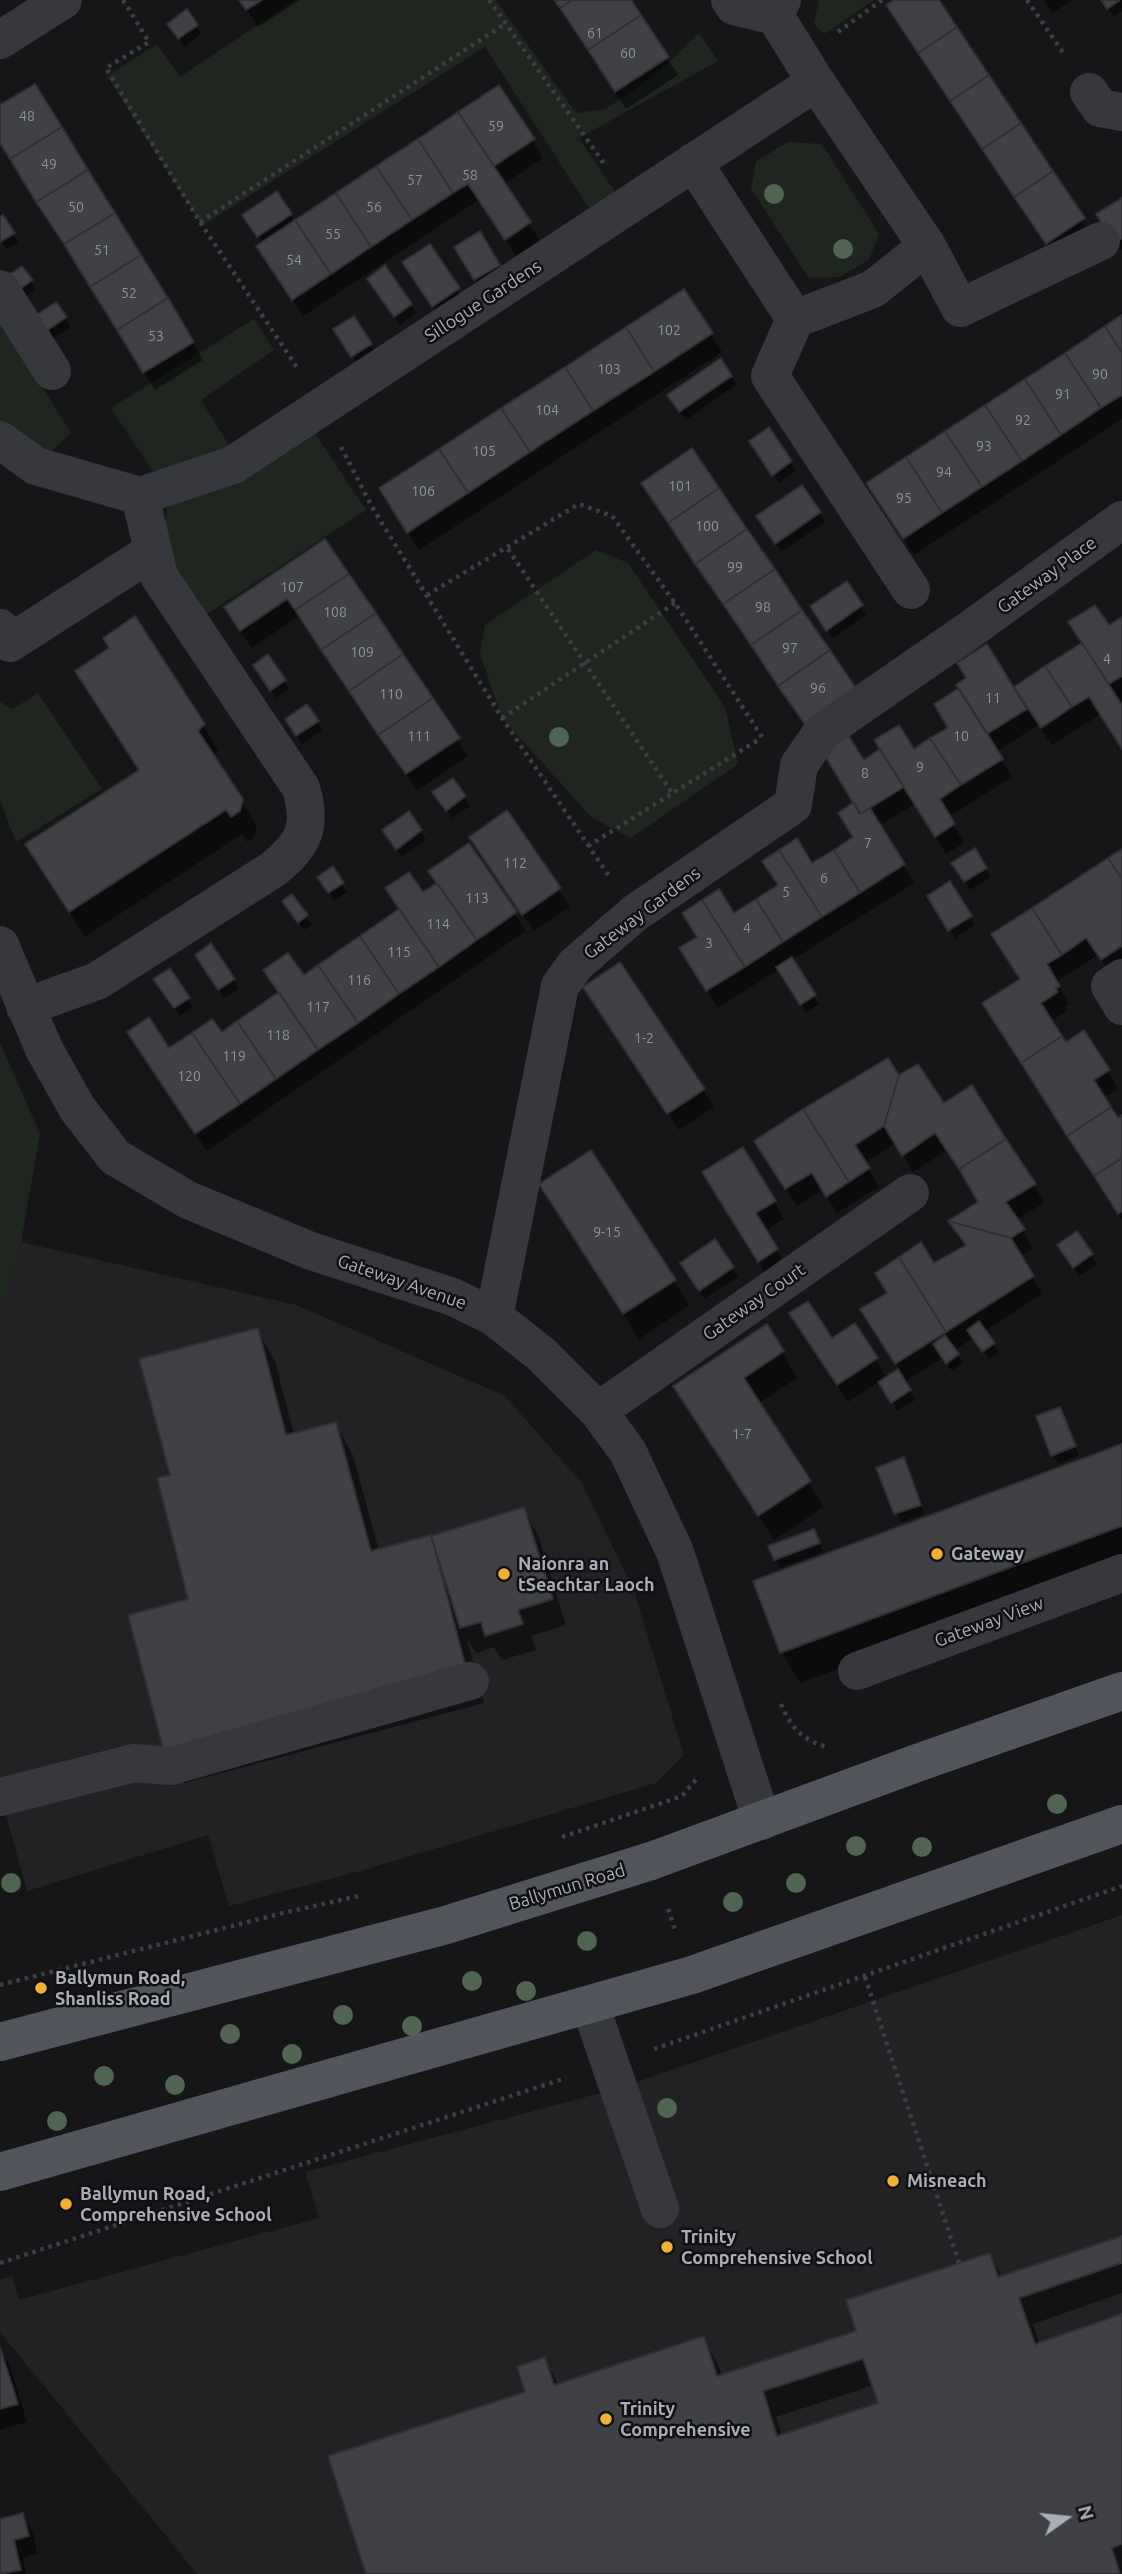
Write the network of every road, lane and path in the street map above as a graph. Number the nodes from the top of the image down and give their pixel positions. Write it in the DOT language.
graph roads {
  1 [pos="62,0"];
  2 [pos="123,0"];
  3 [pos="489,0"];
  4 [pos="730,0"];
  5 [pos="1027,0"];
  6 [pos="778,8"];
  7 [pos="505,24"];
  8 [pos="0,40"];
  9 [pos="816,82"];
  10 [pos="1089,92"];
  11 [pos="1122,112"];
  12 [pos="693,162"];
  13 [pos="633,202"];
  14 [pos="200,222"];
  15 [pos="1101,241"];
  16 [pos="928,246"];
  17 [pos="0,289"];
  18 [pos="795,318"];
  19 [pos="52,371"];
  20 [pos="321,408"];
  21 [pos="0,440"];
  22 [pos="140,496"];
  23 [pos="1122,520"];
  24 [pos="508,549"];
  25 [pos="153,551"];
  26 [pos="911,590"];
  27 [pos="427,595"];
  28 [pos="675,603"];
  29 [pos="0,628"];
  30 [pos="971,629"];
  31 [pos="585,662"];
  32 [pos="502,718"];
  33 [pos="762,738"];
  34 [pos="799,765"];
  35 [pos="672,793"];
  36 [pos="588,846"];
  37 [pos="635,914"];
  38 [pos="0,945"];
  39 [pos="1122,978"];
  40 [pos="1122,1006"];
  41 [pos="25,1007"];
  42 [pos="910,1193"];
  43 [pos="494,1317"];
  44 [pos="598,1411"];
  45 [pos="1122,1573"];
  46 [pos="856,1671"];
  47 [pos="470,1681"];
  48 [pos="1122,1691"];
  49 [pos="702,1773"];
  50 [pos="0,1797"];
  51 [pos="762,1821"];
  52 [pos="1120,1832"];
  53 [pos="559,1838"];
  54 [pos="1122,1885"];
  55 [pos="368,1894"];
  56 [pos="668,1909"];
  57 [pos="680,1944"];
  58 [pos="865,1976"];
  59 [pos="0,1985"];
  60 [pos="590,2005"];
  61 [pos="709,2022"];
  62 [pos="712,2030"];
  63 [pos="0,2042"];
  64 [pos="611,2064"];
  65 [pos="0,2172"];
  66 [pos="660,2209"];
  67 [pos="0,2263"];
  68 [pos="959,2263"];
  1 -- 8 [label="street"];
  2 -- 14 [label="path"];
  3 -- 7 [label="path"];
  4 -- 6 [label="street"];
  5 -- 10 [label="path"];
  6 -- 9 [label="street"];
  7 -- 13 [label="path"];
  7 -- 14 [label="path"];
  9 -- 12 [label="street, Sillogue Gardens"];
  9 -- 16 [label="street"];
  10 -- 11 [label="street"];
  12 -- 13 [label="street, Sillogue Gardens"];
  12 -- 18 [label="street"];
  13 -- 20 [label="street, Sillogue Gardens"];
  14 -- 20 [label="path"];
  15 -- 16 [label="street"];
  16 -- 18 [label="street"];
  17 -- 19 [label="street"];
  18 -- 26 [label="street"];
  20 -- 22 [label="street, Sillogue Gardens"];
  20 -- 27 [label="path"];
  21 -- 22 [label="street"];
  22 -- 25 [label="street"];
  23 -- 30 [label="street, Gateway Place"];
  24 -- 27 [label="path"];
  24 -- 28 [label="path"];
  24 -- 31 [label="path"];
  25 -- 29 [label="street"];
  25 -- 41 [label="street"];
  27 -- 32 [label="path"];
  28 -- 31 [label="path"];
  28 -- 33 [label="path"];
  30 -- 34 [label="street, Gateway Gardens"];
  31 -- 32 [label="path"];
  31 -- 35 [label="path"];
  32 -- 36 [label="path"];
  33 -- 34 [label="path"];
  33 -- 35 [label="path"];
  34 -- 37 [label="street, Gateway Gardens"];
  35 -- 36 [label="path"];
  36 -- 37 [label="path"];
  37 -- 43 [label="street, Gateway Gardens"];
  38 -- 41 [label="street, Gateway Avenue"];
  39 -- 40 [label="street"];
  41 -- 43 [label="street, Gateway Avenue"];
  42 -- 44 [label="street, Gateway Court"];
  43 -- 44 [label="street, Gateway Avenue"];
  44 -- 51 [label="street, Gateway Avenue"];
  45 -- 46 [label="street, Gateway View"];
  47 -- 50 [label="street"];
  48 -- 51 [label="main road, Ballymun Road"];
  49 -- 53 [label="path"];
  51 -- 63 [label="main road, Ballymun Road"];
  52 -- 60 [label="main road"];
  54 -- 58 [label="path"];
  55 -- 59 [label="path"];
  56 -- 57 [label="path"];
  58 -- 62 [label="path"];
  58 -- 68 [label="path"];
  60 -- 64 [label="street"];
  60 -- 65 [label="main road"];
  61 -- 62 [label="path"];
  62 -- 64 [label="path"];
  64 -- 66 [label="street"];
  64 -- 67 [label="path"];
}
